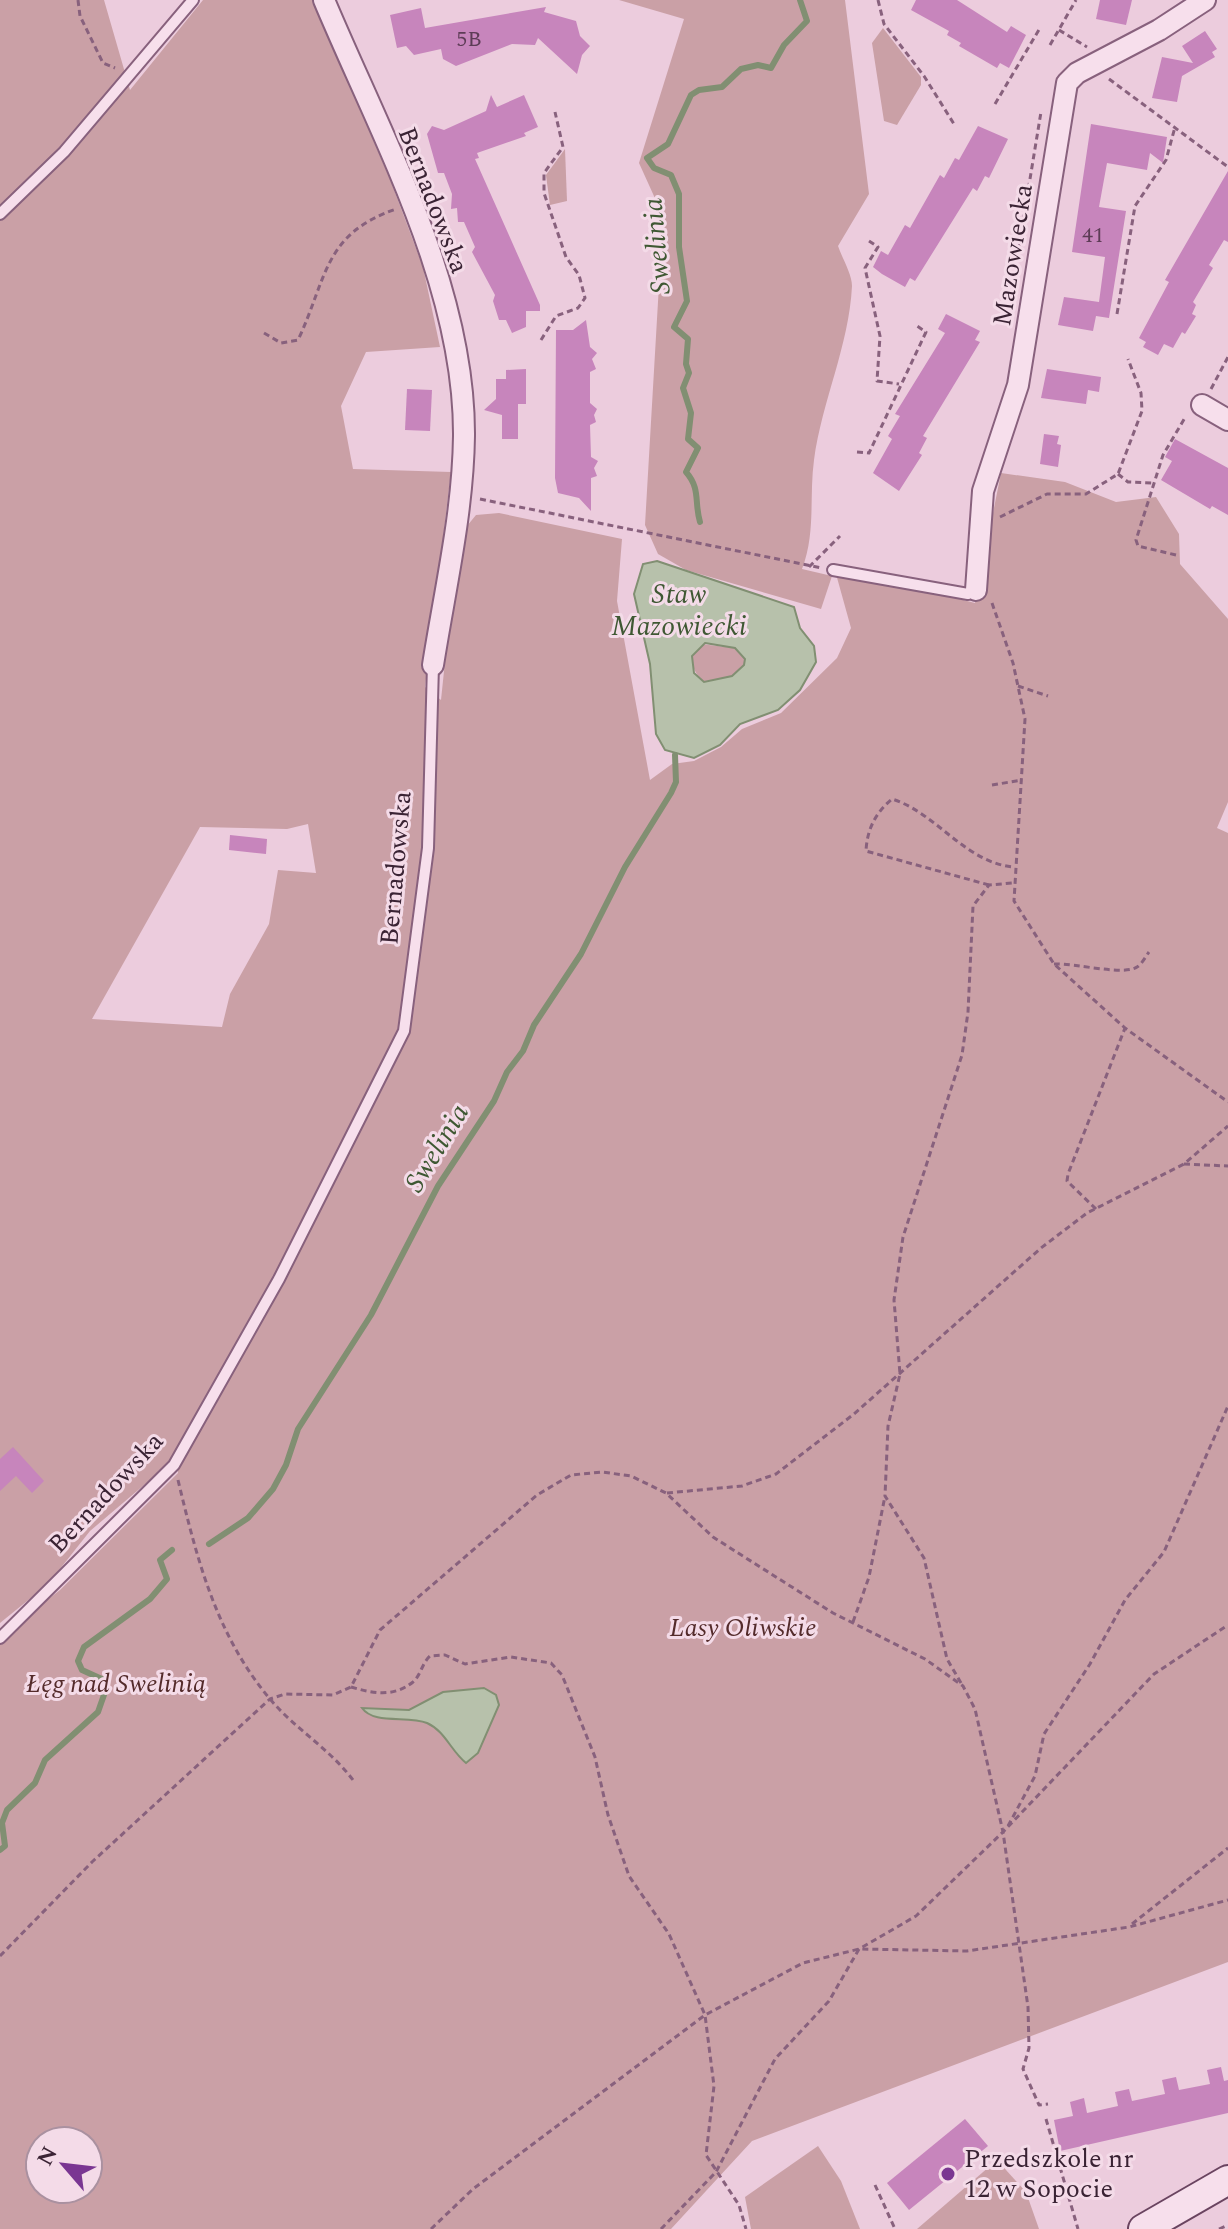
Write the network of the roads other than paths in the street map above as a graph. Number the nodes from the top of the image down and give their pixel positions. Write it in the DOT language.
graph roads {
  1 [pos="193,0"];
  2 [pos="324,0"];
  3 [pos="1205,0"];
  4 [pos="0,214"];
  5 [pos="1200,403"];
  6 [pos="1228,420"];
  7 [pos="833,570"];
  8 [pos="976,590"];
  9 [pos="433,665"];
  10 [pos="0,1638"];
  11 [pos="1228,2180"];
  12 [pos="1143,2229"];
  1 -- 4 [label="lane"];
  2 -- 9 [label="street, Bernadowska"];
  3 -- 8 [label="street, Mazowiecka"];
  5 -- 6 [label="street"];
  7 -- 8 [label="lane"];
  9 -- 10 [label="lane, Bernadowska"];
  11 -- 12 [label="street"];
}
